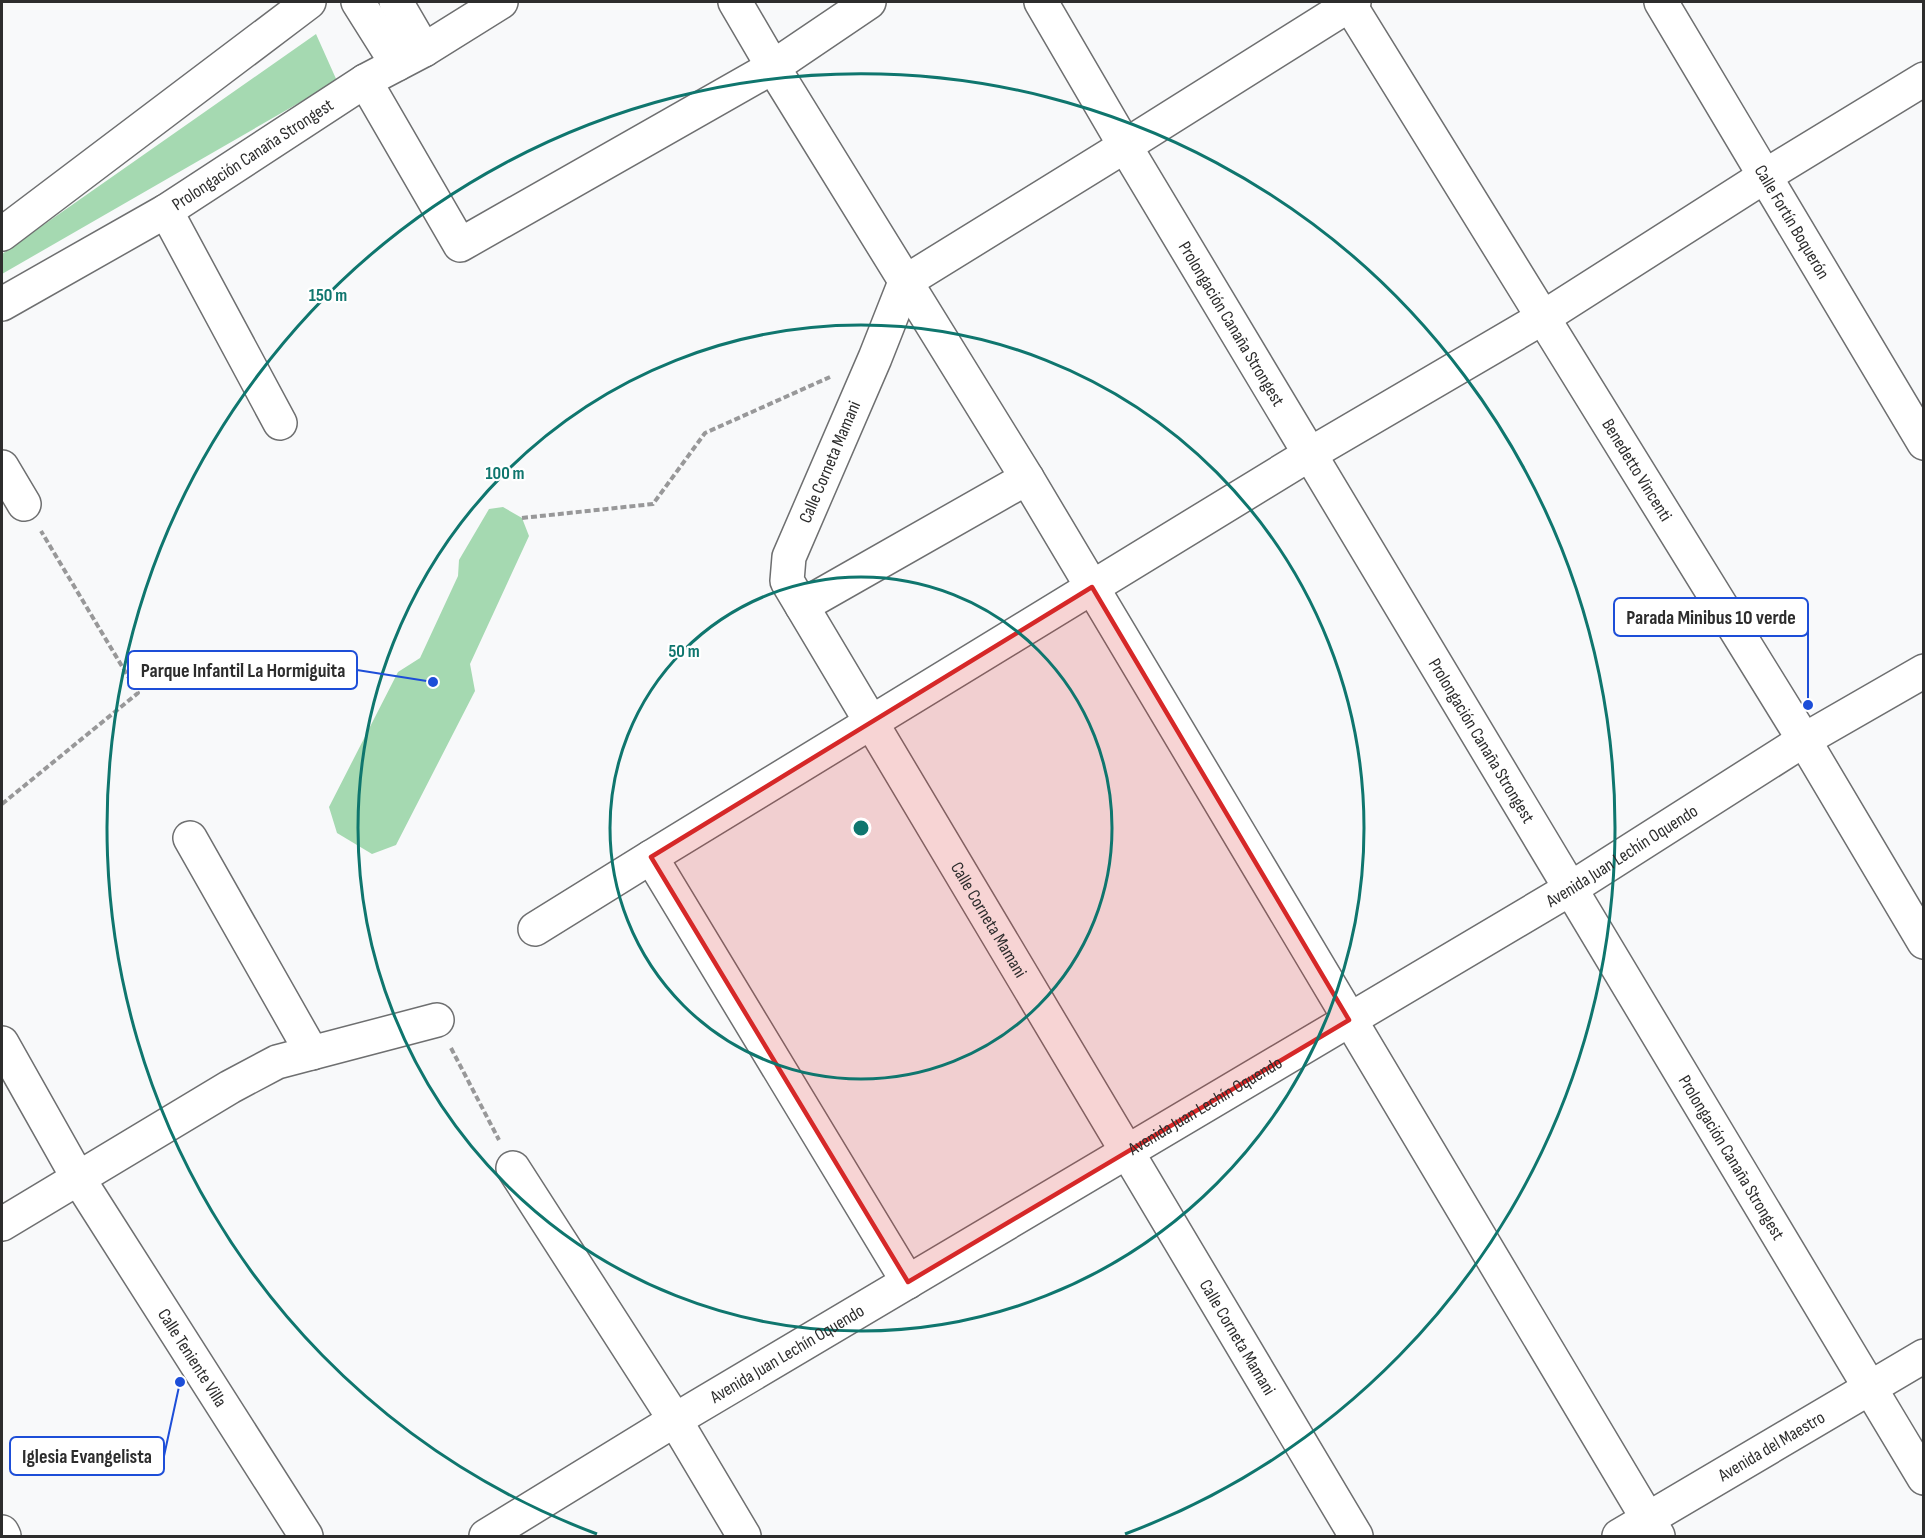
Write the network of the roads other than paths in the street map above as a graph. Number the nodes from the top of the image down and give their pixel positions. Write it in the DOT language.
graph roads {
  1 [pos="309,2"];
  2 [pos="358,2"];
  3 [pos="396,2"];
  4 [pos="501,2"];
  5 [pos="735,2"];
  6 [pos="869,2"];
  7 [pos="1041,2"];
  8 [pos="1350,2"];
  9 [pos="1661,2"];
  10 [pos="411,57"];
  11 [pos="773,67"];
  12 [pos="1923,79"];
  13 [pos="365,81"];
  14 [pos="1125,146"];
  15 [pos="1764,176"];
  16 [pos="166,211"];
  17 [pos="2,234"];
  18 [pos="905,282"];
  19 [pos="2,304"];
  20 [pos="1544,318"];
  21 [pos="280,423"];
  22 [pos="1923,443"];
  23 [pos="1310,454"];
  24 [pos="2,467"];
  25 [pos="1027,478"];
  26 [pos="24,504"];
  27 [pos="1092,587"];
  28 [pos="802,606"];
  29 [pos="1923,671"];
  30 [pos="872,723"];
  31 [pos="1804,740"];
  32 [pos="190,838"];
  33 [pos="651,857"];
  34 [pos="1570,889"];
  35 [pos="535,929"];
  36 [pos="1923,942"];
  37 [pos="437,1020"];
  38 [pos="1349,1020"];
  39 [pos="2,1043"];
  40 [pos="312,1053"];
  41 [pos="1127,1152"];
  42 [pos="513,1168"];
  43 [pos="78,1178"];
  44 [pos="2,1224"];
  45 [pos="908,1282"];
  46 [pos="1923,1356"];
  47 [pos="1869,1388"];
  48 [pos="675,1420"];
  49 [pos="1923,1478"];
  50 [pos="1653,1528"];
  51 [pos="2,1532"];
  52 [pos="4,1536"];
  53 [pos="306,1536"];
  54 [pos="486,1536"];
  55 [pos="744,1536"];
  56 [pos="1356,1536"];
  57 [pos="1619,1536"];
  1 -- 17 [label="street"];
  2 -- 10 [label="street"];
  3 -- 10 [label="street"];
  4 -- 10 [label="street, Prolongación Canaña Strongest"];
  5 -- 11 [label="street"];
  6 -- 11 [label="street"];
  7 -- 14 [label="street, Prolongación Canaña Strongest"];
  8 -- 14 [label="street"];
  8 -- 20 [label="street, Benedetto Vincenti"];
  9 -- 15 [label="street, Calle Fortín Boquerón"];
  10 -- 13 [label="street, Prolongación Canaña Strongest"];
  11 -- 13 [label="street"];
  11 -- 18 [label="street"];
  12 -- 15 [label="street"];
  13 -- 16 [label="street, Prolongación Canaña Strongest"];
  14 -- 18 [label="street"];
  14 -- 23 [label="street, Prolongación Canaña Strongest"];
  15 -- 20 [label="street"];
  15 -- 22 [label="street, Calle Fortín Boquerón"];
  16 -- 19 [label="street, Prolongación Canaña Strongest"];
  16 -- 21 [label="street"];
  18 -- 25 [label="street"];
  18 -- 28 [label="street, Calle Corneta Mamani"];
  20 -- 23 [label="street"];
  20 -- 31 [label="street, Benedetto Vincenti"];
  23 -- 27 [label="street"];
  23 -- 34 [label="street, Prolongación Canaña Strongest"];
  24 -- 26 [label="street"];
  25 -- 27 [label="street"];
  25 -- 28 [label="street"];
  27 -- 30 [label="street"];
  27 -- 38 [label="street"];
  28 -- 30 [label="street, Calle Corneta Mamani"];
  29 -- 31 [label="street, Avenida Juan Lechín Oquendo"];
  30 -- 33 [label="street"];
  30 -- 41 [label="street, Calle Corneta Mamani"];
  31 -- 34 [label="street, Avenida Juan Lechín Oquendo"];
  31 -- 36 [label="street, Benedetto Vincenti"];
  32 -- 40 [label="street"];
  33 -- 35 [label="street"];
  33 -- 45 [label="street"];
  34 -- 38 [label="street, Avenida Juan Lechín Oquendo"];
  34 -- 47 [label="street, Prolongación Canaña Strongest"];
  37 -- 40 [label="street"];
  38 -- 41 [label="street, Avenida Juan Lechín Oquendo"];
  38 -- 50 [label="street"];
  39 -- 43 [label="street, Calle Teniente Villa"];
  40 -- 43 [label="street"];
  41 -- 45 [label="street, Avenida Juan Lechín Oquendo"];
  41 -- 56 [label="street, Calle Corneta Mamani"];
  42 -- 48 [label="street"];
  43 -- 44 [label="street"];
  43 -- 53 [label="street, Calle Teniente Villa"];
  45 -- 48 [label="street, Avenida Juan Lechín Oquendo"];
  46 -- 47 [label="street, Avenida del Maestro"];
  47 -- 49 [label="street, Prolongación Canaña Strongest"];
  47 -- 50 [label="street, Avenida del Maestro"];
  48 -- 54 [label="street, Avenida Juan Lechín Oquendo"];
  48 -- 55 [label="street"];
  50 -- 57 [label="street, Avenida del Maestro"];
  51 -- 52 [label="street"];
}
